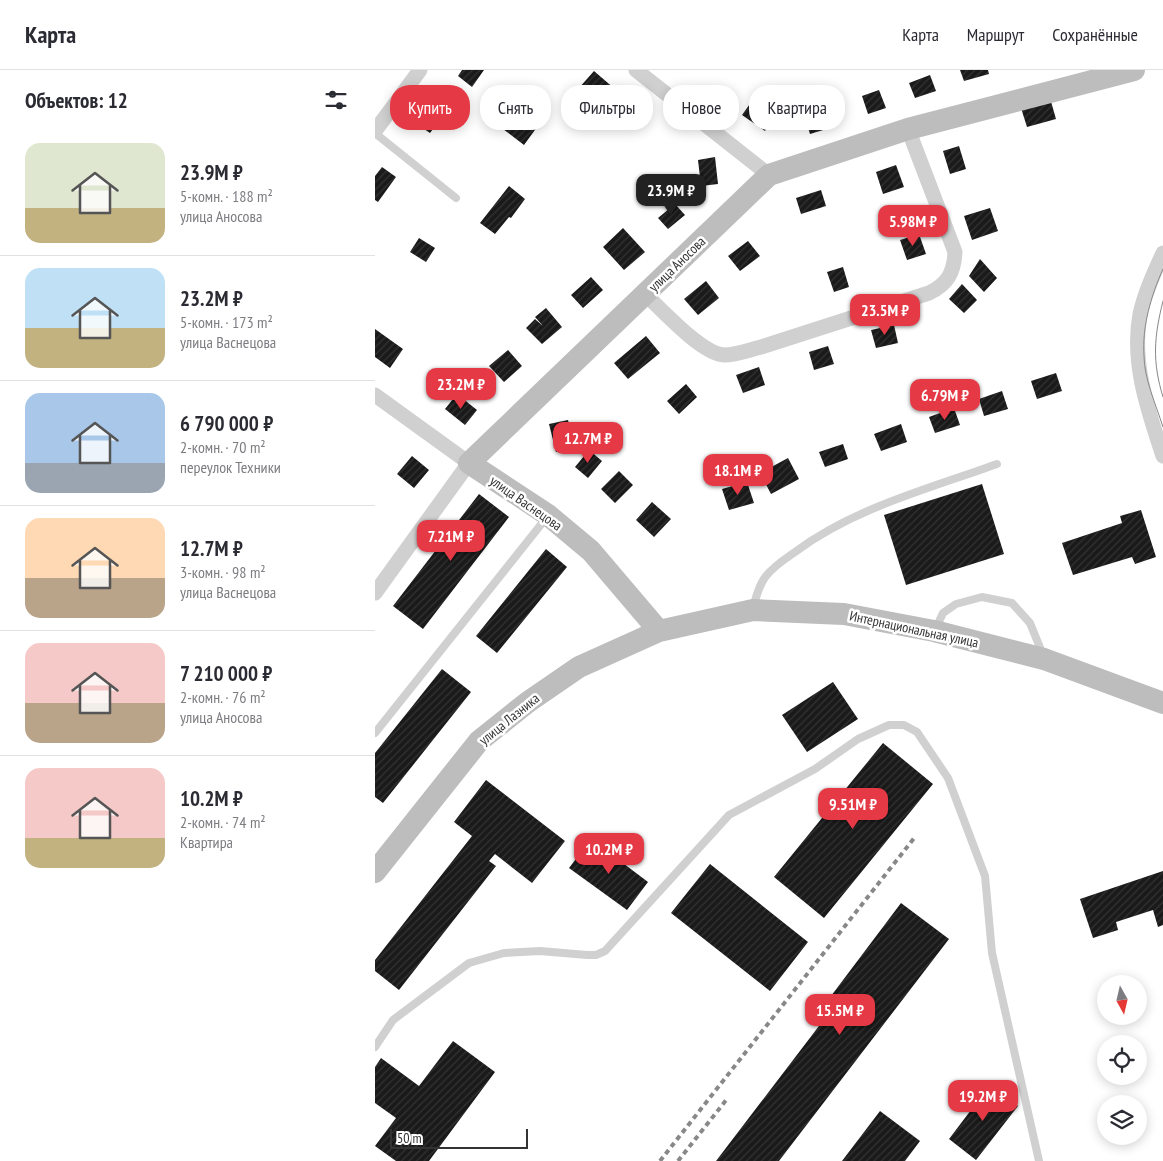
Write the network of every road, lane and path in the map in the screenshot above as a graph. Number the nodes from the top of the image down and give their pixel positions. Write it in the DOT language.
graph roads {
  1 [pos="420,70"];
  2 [pos="636,70"];
  3 [pos="1134,70"];
  4 [pos="908,129"];
  5 [pos="375,132"];
  6 [pos="769,175"];
  7 [pos="456,198"];
  8 [pos="1163,253"];
  9 [pos="645,294"];
  10 [pos="375,395"];
  11 [pos="1163,456"];
  12 [pos="469,463"];
  13 [pos="997,464"];
  14 [pos="548,516"];
  15 [pos="375,593"];
  16 [pos="753,610"];
  17 [pos="659,631"];
  18 [pos="934,631"];
  19 [pos="1044,659"];
  20 [pos="1163,703"];
  21 [pos="375,733"];
  22 [pos="375,872"];
  23 [pos="375,1047"];
  24 [pos="1039,1161"];
  1 -- 5 [label="street"];
  2 -- 6 [label="street"];
  3 -- 4 [label="street, улица Аносова"];
  4 -- 6 [label="street, улица Аносова"];
  4 -- 9 [label="street"];
  5 -- 7 [label="lane"];
  6 -- 9 [label="street, улица Аносова"];
  8 -- 11 [label="street"];
  9 -- 12 [label="street, улица Аносова"];
  10 -- 12 [label="street, улица Васнецова"];
  12 -- 14 [label="street, улица Васнецова"];
  12 -- 15 [label="street, улица Аносова"];
  13 -- 16 [label="lane"];
  14 -- 17 [label="street, улица Васнецова"];
  14 -- 21 [label="lane"];
  16 -- 17 [label="street, Интернациональная улица"];
  16 -- 18 [label="street, Интернациональная улица"];
  17 -- 22 [label="street, улица Лазника"];
  18 -- 19 [label="street, Интернациональная улица"];
  18 -- 19 [label="lane"];
  19 -- 20 [label="street, Интернациональная улица"];
  23 -- 24 [label="lane"];
}
